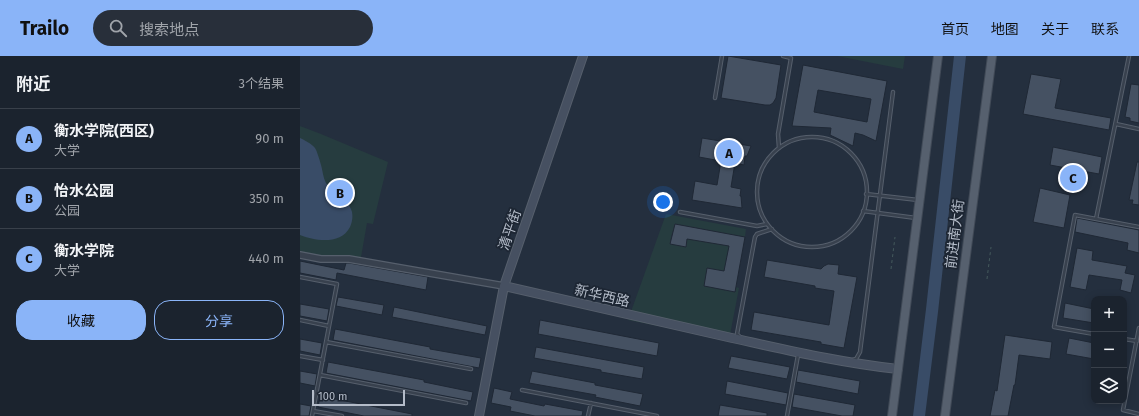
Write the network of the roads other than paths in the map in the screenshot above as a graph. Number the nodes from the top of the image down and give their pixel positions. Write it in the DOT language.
graph roads {
  1 [pos="582,56"];
  2 [pos="722,56"];
  3 [pos="783,56"];
  4 [pos="938,56"];
  5 [pos="992,56"];
  6 [pos="1129,56"];
  7 [pos="893,92"];
  8 [pos="715,98"];
  9 [pos="1116,124"];
  10 [pos="1139,129"];
  11 [pos="779,148"];
  12 [pos="866,194"];
  13 [pos="880,196"];
  14 [pos="919,201"];
  15 [pos="680,212"];
  16 [pos="863,212"];
  17 [pos="878,214"];
  18 [pos="917,218"];
  19 [pos="1096,219"];
  20 [pos="767,224"];
  21 [pos="1139,228"];
  22 [pos="772,229"];
  23 [pos="300,255"];
  24 [pos="300,277"];
  25 [pos="504,286"];
  26 [pos="300,320"];
  27 [pos="329,326"];
  28 [pos="1139,328"];
  29 [pos="1091,333"];
  30 [pos="1127,339"];
  31 [pos="1137,341"];
  32 [pos="326,342"];
  33 [pos="799,352"];
  34 [pos="300,356"];
  35 [pos="323,360"];
  36 [pos="471,369"];
  37 [pos="898,370"];
  38 [pos="320,375"];
  39 [pos="522,390"];
  40 [pos="466,403"];
  41 [pos="591,403"];
  42 [pos="313,410"];
  43 [pos="1139,414"];
  44 [pos="312,416"];
  45 [pos="342,416"];
  46 [pos="479,416"];
  47 [pos="588,416"];
  48 [pos="657,416"];
  49 [pos="787,416"];
  50 [pos="892,416"];
  51 [pos="945,416"];
  1 -- 25 [label="street, 清平街"];
  2 -- 8 [label="lane"];
  3 -- 11 [label="lane"];
  4 -- 14 [label="main road"];
  5 -- 51 [label="main road, 前进南大街"];
  6 -- 9 [label="lane"];
  7 -- 13 [label="lane"];
  9 -- 10 [label="lane"];
  9 -- 19 [label="lane"];
  11 -- 12 [label="lane"];
  11 -- 20 [label="lane"];
  12 -- 13 [label="lane"];
  12 -- 16 [label="lane"];
  13 -- 14 [label="lane"];
  13 -- 17 [label="lane"];
  14 -- 18 [label="main road"];
  15 -- 20 [label="lane"];
  16 -- 17 [label="lane"];
  16 -- 22 [label="lane"];
  17 -- 18 [label="lane"];
  17 -- 22 [label="lane"];
  18 -- 37 [label="main road"];
  19 -- 21 [label="lane"];
  19 -- 29 [label="lane"];
  20 -- 22 [label="lane"];
  23 -- 25 [label="street, 新华西路"];
  24 -- 27 [label="lane"];
  25 -- 33 [label="street, 新华西路"];
  25 -- 46 [label="street, 清平街"];
  26 -- 27 [label="lane"];
  27 -- 32 [label="lane"];
  28 -- 31 [label="lane"];
  30 -- 31 [label="lane"];
  31 -- 43 [label="lane"];
  32 -- 35 [label="lane"];
  32 -- 36 [label="lane"];
  33 -- 37 [label="street, 新华西路"];
  33 -- 49 [label="lane"];
  34 -- 35 [label="lane"];
  35 -- 38 [label="lane"];
  37 -- 50 [label="main road"];
  38 -- 40 [label="lane"];
  38 -- 42 [label="lane"];
  39 -- 41 [label="lane"];
  41 -- 47 [label="lane"];
  41 -- 48 [label="lane"];
  42 -- 44 [label="lane"];
  42 -- 45 [label="lane"];
}
